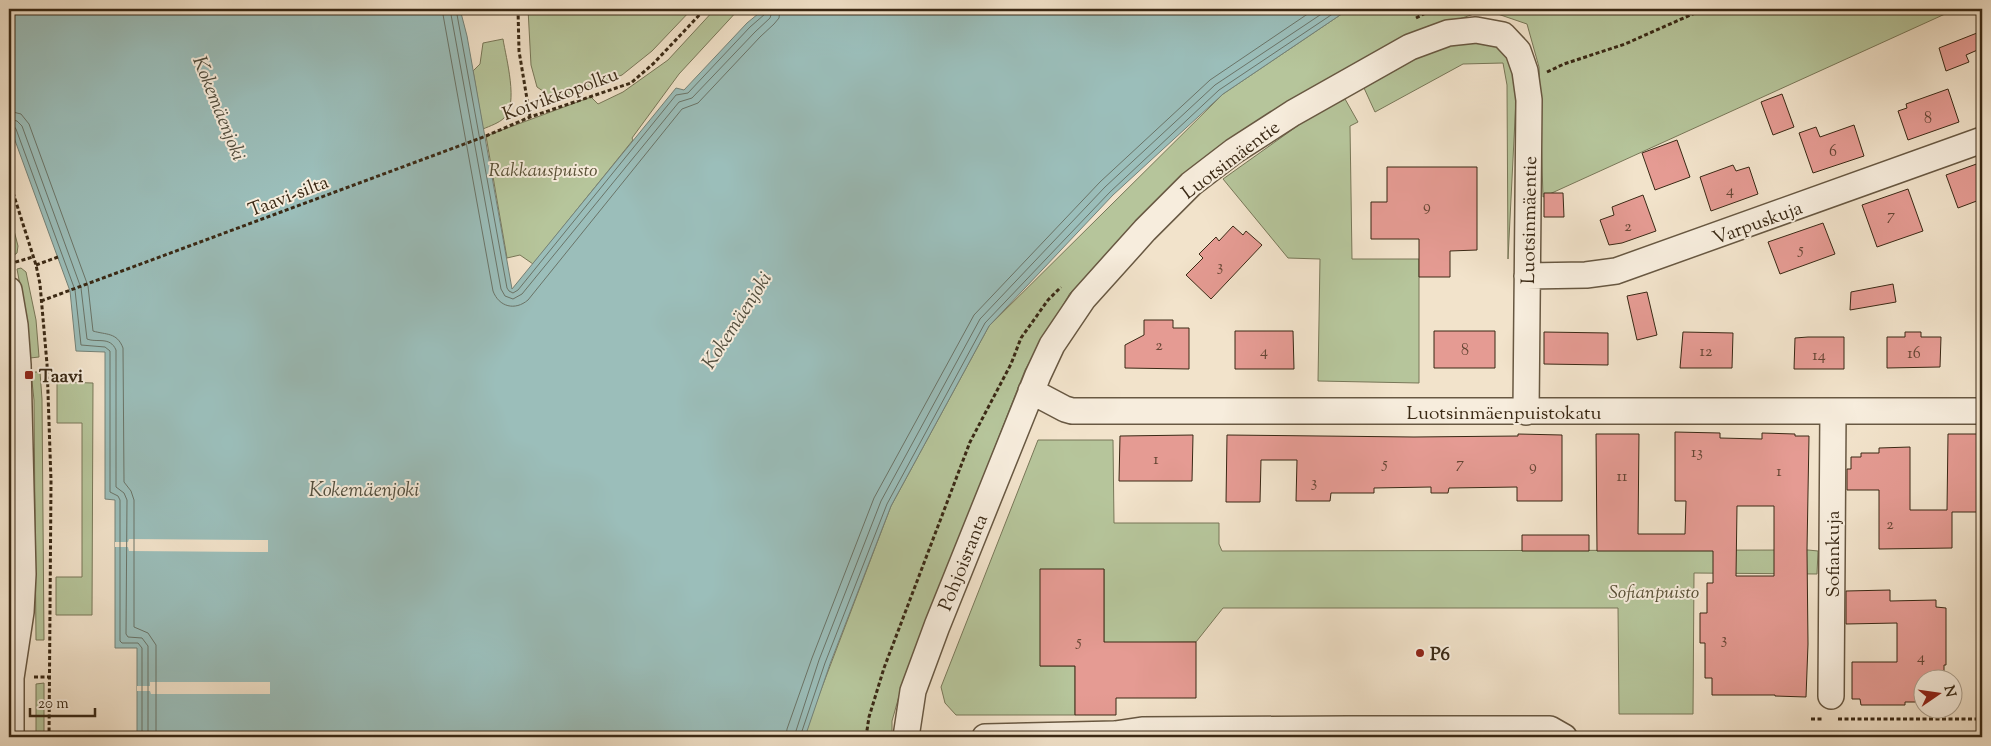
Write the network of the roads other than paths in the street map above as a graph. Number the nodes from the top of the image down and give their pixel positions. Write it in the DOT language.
graph roads {
  1 [pos="1503,35"];
  2 [pos="1982,140"];
  3 [pos="1527,276"];
  4 [pos="9,290"];
  5 [pos="12,326"];
  6 [pos="1031,391"];
  7 [pos="1832,411"];
  8 [pos="1982,411"];
  9 [pos="1526,412"];
  10 [pos="12,642"];
  11 [pos="1828,708"];
  12 [pos="11,737"];
  13 [pos="906,737"];
  14 [pos="985,737"];
  15 [pos="1564,737"];
  1 -- 3 [label="street, Luotsinmäentie"];
  1 -- 6 [label="street, Luotsimäentie"];
  2 -- 3 [label="street, Varpuskuja"];
  3 -- 9 [label="street, Luotsinmäentie"];
  4 -- 5 [label="street"];
  5 -- 10 [label="street"];
  6 -- 9 [label="street, Luotsinmäenpuistokatu"];
  6 -- 13 [label="street, Pohjoisranta"];
  7 -- 8 [label="street, Luotsinmäenpuistokatu"];
  7 -- 9 [label="street, Luotsinmäenpuistokatu"];
  7 -- 11 [label="street, Sofiankuja"];
  10 -- 12 [label="street"];
  14 -- 15 [label="street"];
}
